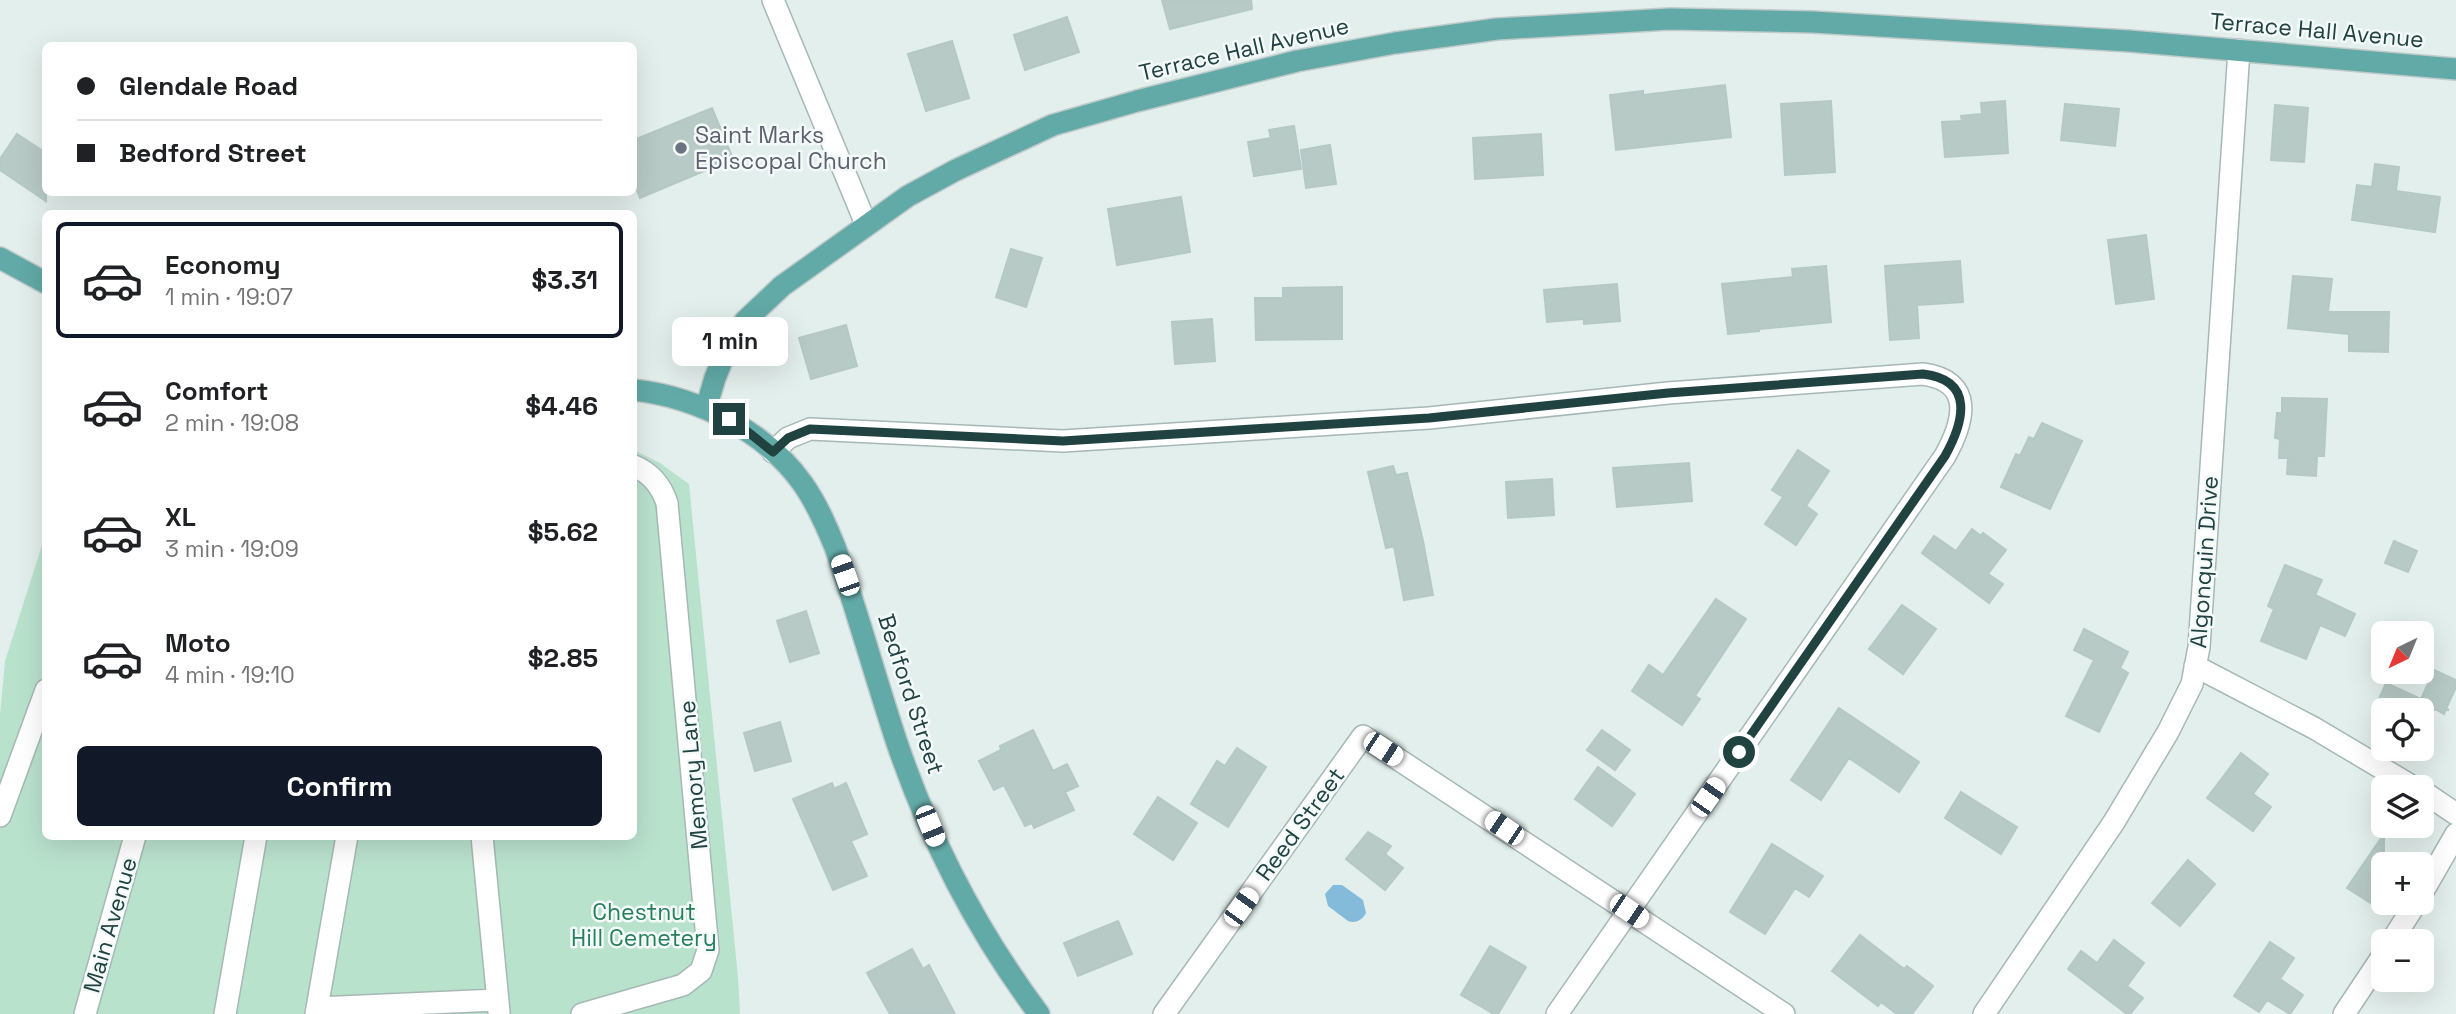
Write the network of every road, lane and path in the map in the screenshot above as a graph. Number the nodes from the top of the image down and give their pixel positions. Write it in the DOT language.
graph roads {
  1 [pos="773,0"];
  2 [pos="2239,50"];
  3 [pos="2456,69"];
  4 [pos="866,224"];
  5 [pos="0,258"];
  6 [pos="42,281"];
  7 [pos="637,391"];
  8 [pos="706,408"];
  9 [pos="773,452"];
  10 [pos="637,467"];
  11 [pos="2195,666"];
  12 [pos="42,701"];
  13 [pos="2393,775"];
  14 [pos="2434,799"];
  15 [pos="2456,814"];
  16 [pos="0,816"];
  17 [pos="2456,834"];
  18 [pos="134,840"];
  19 [pos="255,840"];
  20 [pos="346,840"];
  21 [pos="482,840"];
  22 [pos="2434,872"];
  23 [pos="1629,911"];
  24 [pos="2371,974"];
  25 [pos="498,1007"];
  26 [pos="317,1011"];
  27 [pos="85,1014"];
  28 [pos="225,1014"];
  29 [pos="582,1014"];
  30 [pos="1039,1014"];
  31 [pos="1164,1014"];
  32 [pos="1557,1014"];
  33 [pos="1784,1014"];
  34 [pos="1984,1014"];
  35 [pos="2344,1014"];
  1 -- 4 [label="street"];
  2 -- 3 [label="main road, Terrace Hall Avenue"];
  2 -- 4 [label="main road, Terrace Hall Avenue"];
  2 -- 11 [label="street, Algonquin Drive"];
  4 -- 8 [label="main road, Terrace Hall Avenue"];
  5 -- 6 [label="main road"];
  7 -- 8 [label="main road, Bedford Street"];
  8 -- 9 [label="main road, Bedford Street"];
  9 -- 23 [label="street"];
  9 -- 30 [label="main road, Bedford Street"];
  10 -- 29 [label="street, Memory Lane"];
  11 -- 13 [label="street"];
  11 -- 34 [label="street, Algonquin Drive"];
  12 -- 16 [label="street"];
  14 -- 15 [label="street"];
  17 -- 22 [label="street"];
  18 -- 27 [label="street, Main Avenue"];
  19 -- 28 [label="street"];
  20 -- 26 [label="street"];
  21 -- 25 [label="street"];
  23 -- 31 [label="street, Reed Street"];
  23 -- 32 [label="street"];
  23 -- 33 [label="street"];
  24 -- 35 [label="street"];
  25 -- 26 [label="street"];
}
